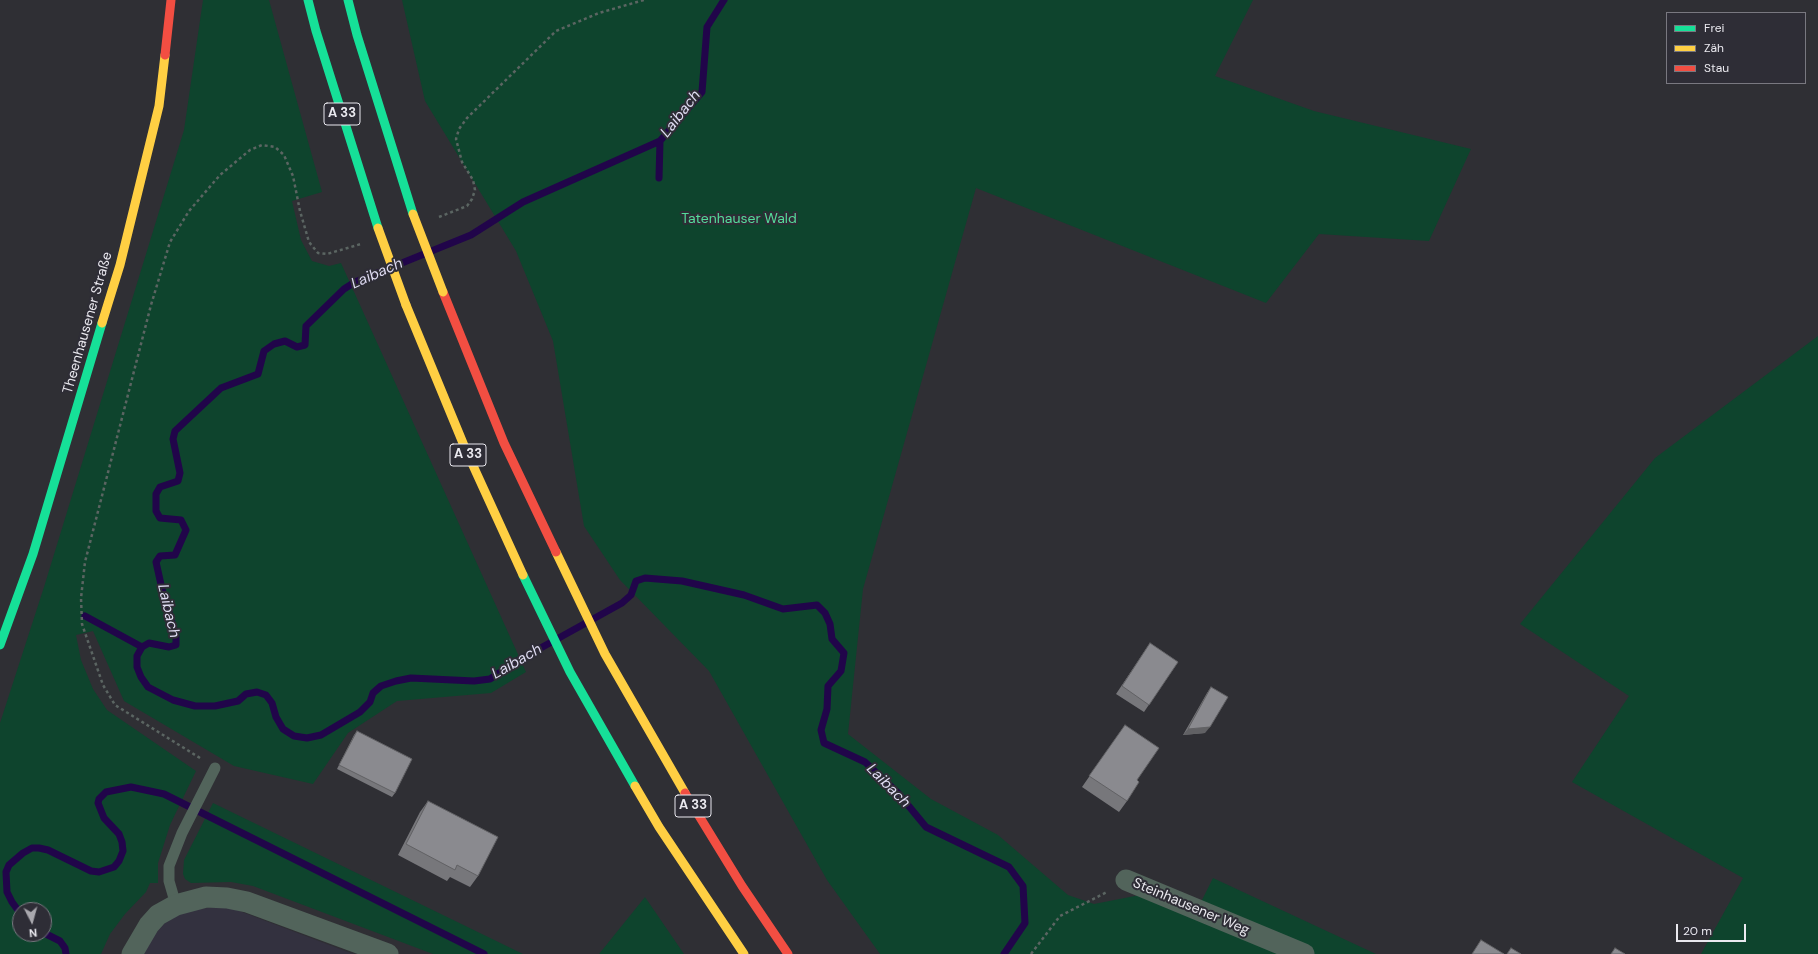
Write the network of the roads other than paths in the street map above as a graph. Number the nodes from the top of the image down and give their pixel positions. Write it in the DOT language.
graph roads {
  1 [pos="171,0"];
  2 [pos="308,0"];
  3 [pos="348,0"];
  4 [pos="0,646"];
  5 [pos="215,768"];
  6 [pos="1126,880"];
  7 [pos="176,905"];
  8 [pos="132,954"];
  9 [pos="388,954"];
  10 [pos="744,954"];
  11 [pos="788,954"];
  12 [pos="1304,954"];
  1 -- 4 [label="main road, Theenhausener Straße"];
  2 -- 10 [label="main road, A 33, bridge"];
  3 -- 11 [label="main road, A 33, bridge"];
  5 -- 7 [label="lane"];
  6 -- 12 [label="street, Steinhausener Weg"];
  7 -- 8 [label="street"];
  7 -- 9 [label="street"];
}
